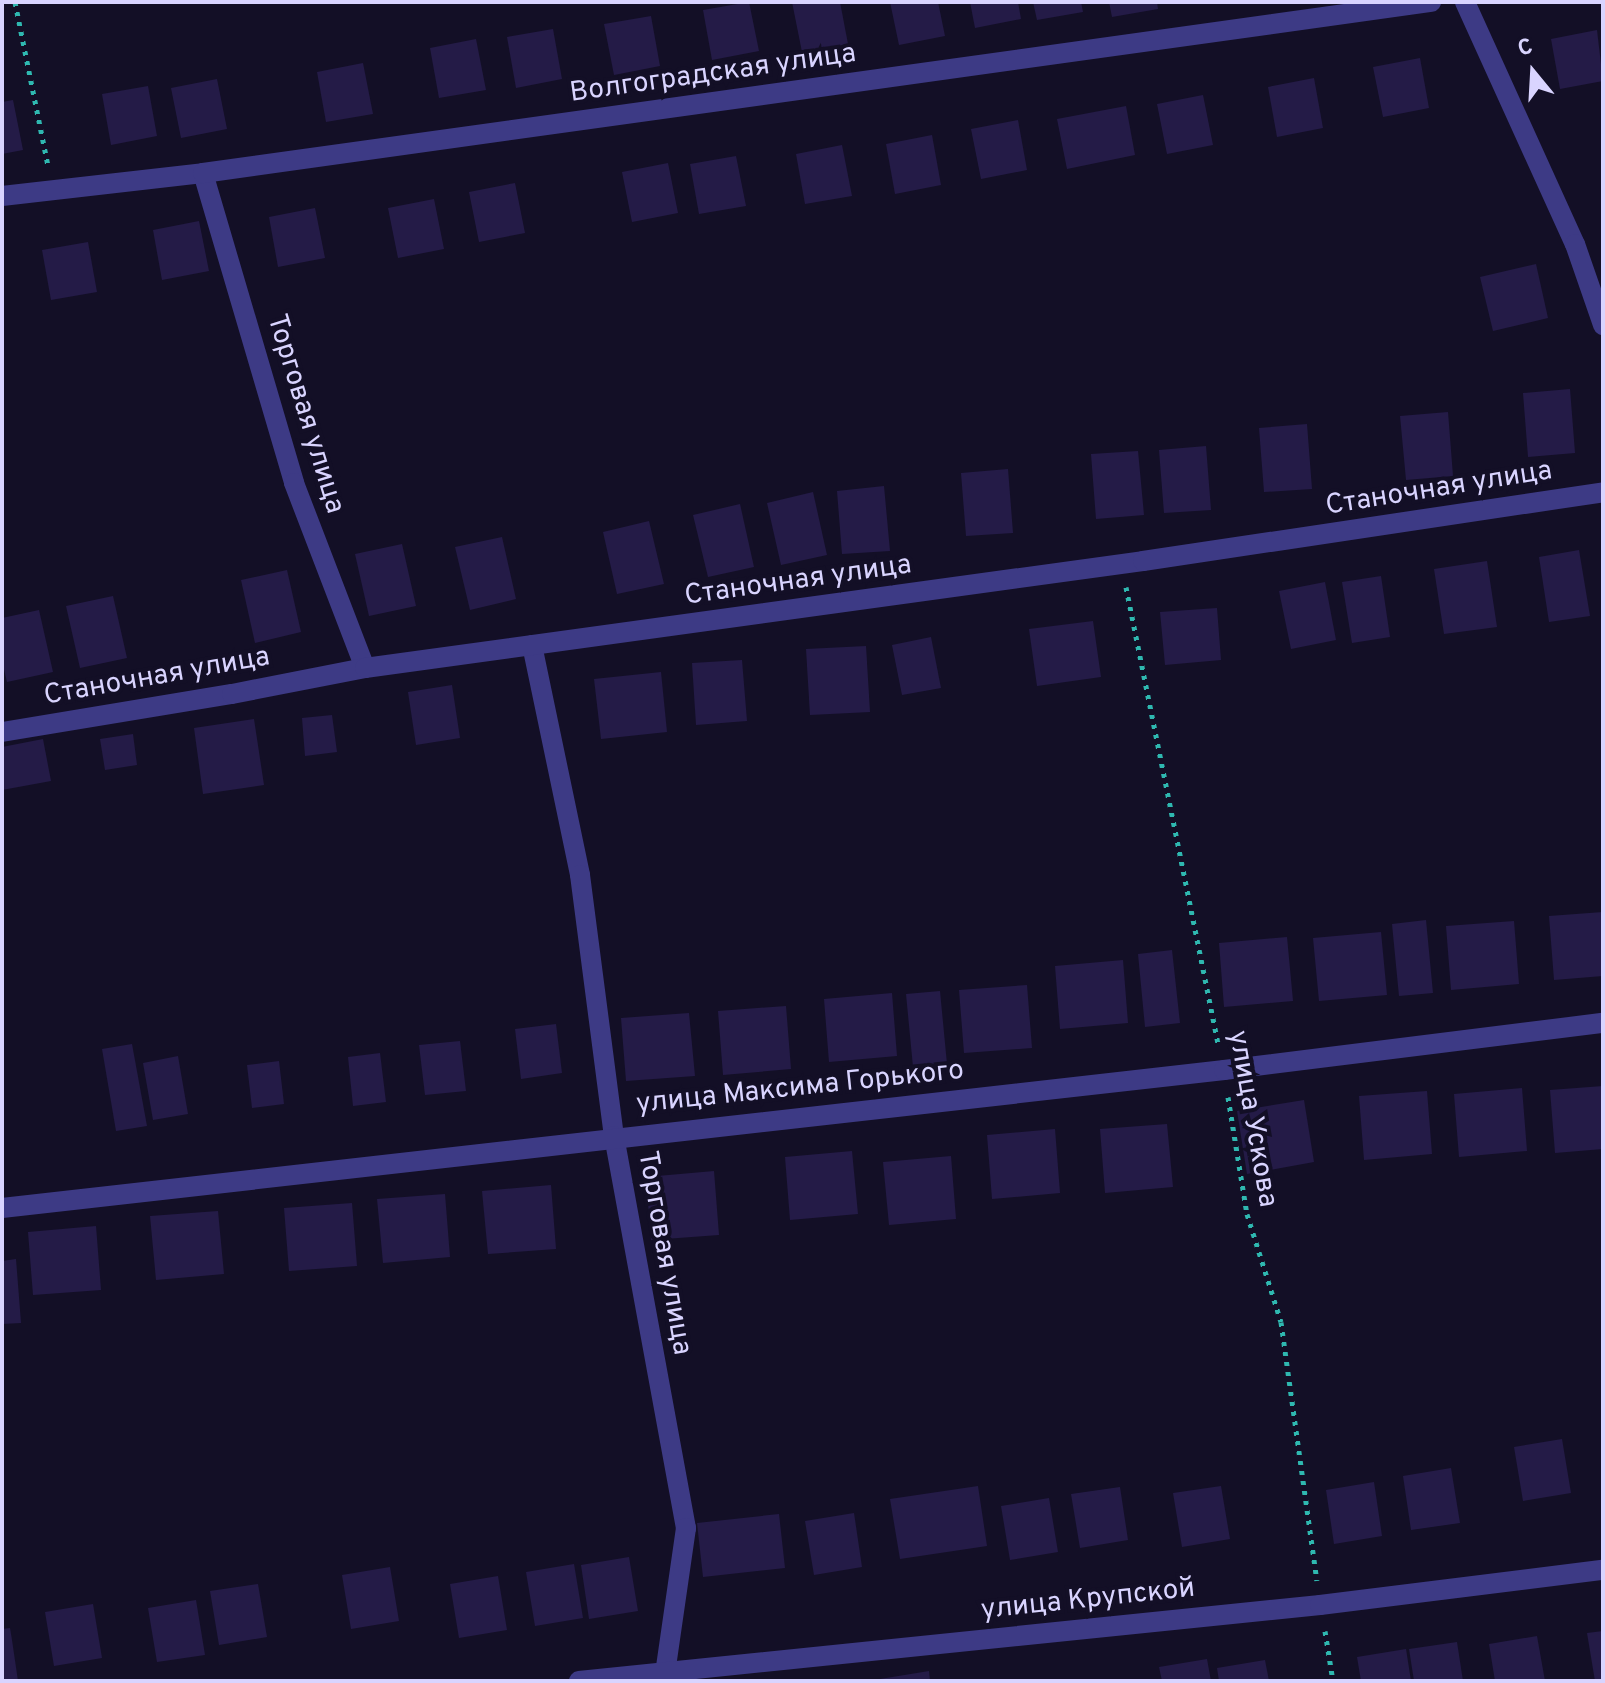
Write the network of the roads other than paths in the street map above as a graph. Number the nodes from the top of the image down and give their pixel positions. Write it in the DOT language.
graph roads {
  1 [pos="1431,2"];
  2 [pos="1465,2"];
  3 [pos="203,173"];
  4 [pos="2,196"];
  5 [pos="1603,325"];
  6 [pos="1603,492"];
  7 [pos="532,645"];
  8 [pos="365,668"];
  9 [pos="2,732"];
  10 [pos="1603,1023"];
  11 [pos="614,1136"];
  12 [pos="2,1208"];
  13 [pos="1603,1570"];
  14 [pos="665,1676"];
  15 [pos="579,1681"];
  1 -- 3 [label="street, Волгоградская улица"];
  2 -- 5 [label="street"];
  3 -- 4 [label="street, Волгоградская улица"];
  3 -- 8 [label="street, Торговая улица"];
  6 -- 7 [label="street, Станочная улица"];
  7 -- 8 [label="street, Станочная улица"];
  7 -- 11 [label="street, Торговая улица"];
  8 -- 9 [label="street, Станочная улица"];
  10 -- 11 [label="street, улица Максима Горького"];
  11 -- 12 [label="street, улица Максима Горького"];
  11 -- 14 [label="street, Торговая улица"];
  13 -- 14 [label="street, улица Крупской"];
  14 -- 15 [label="street, улица Крупской"];
}
